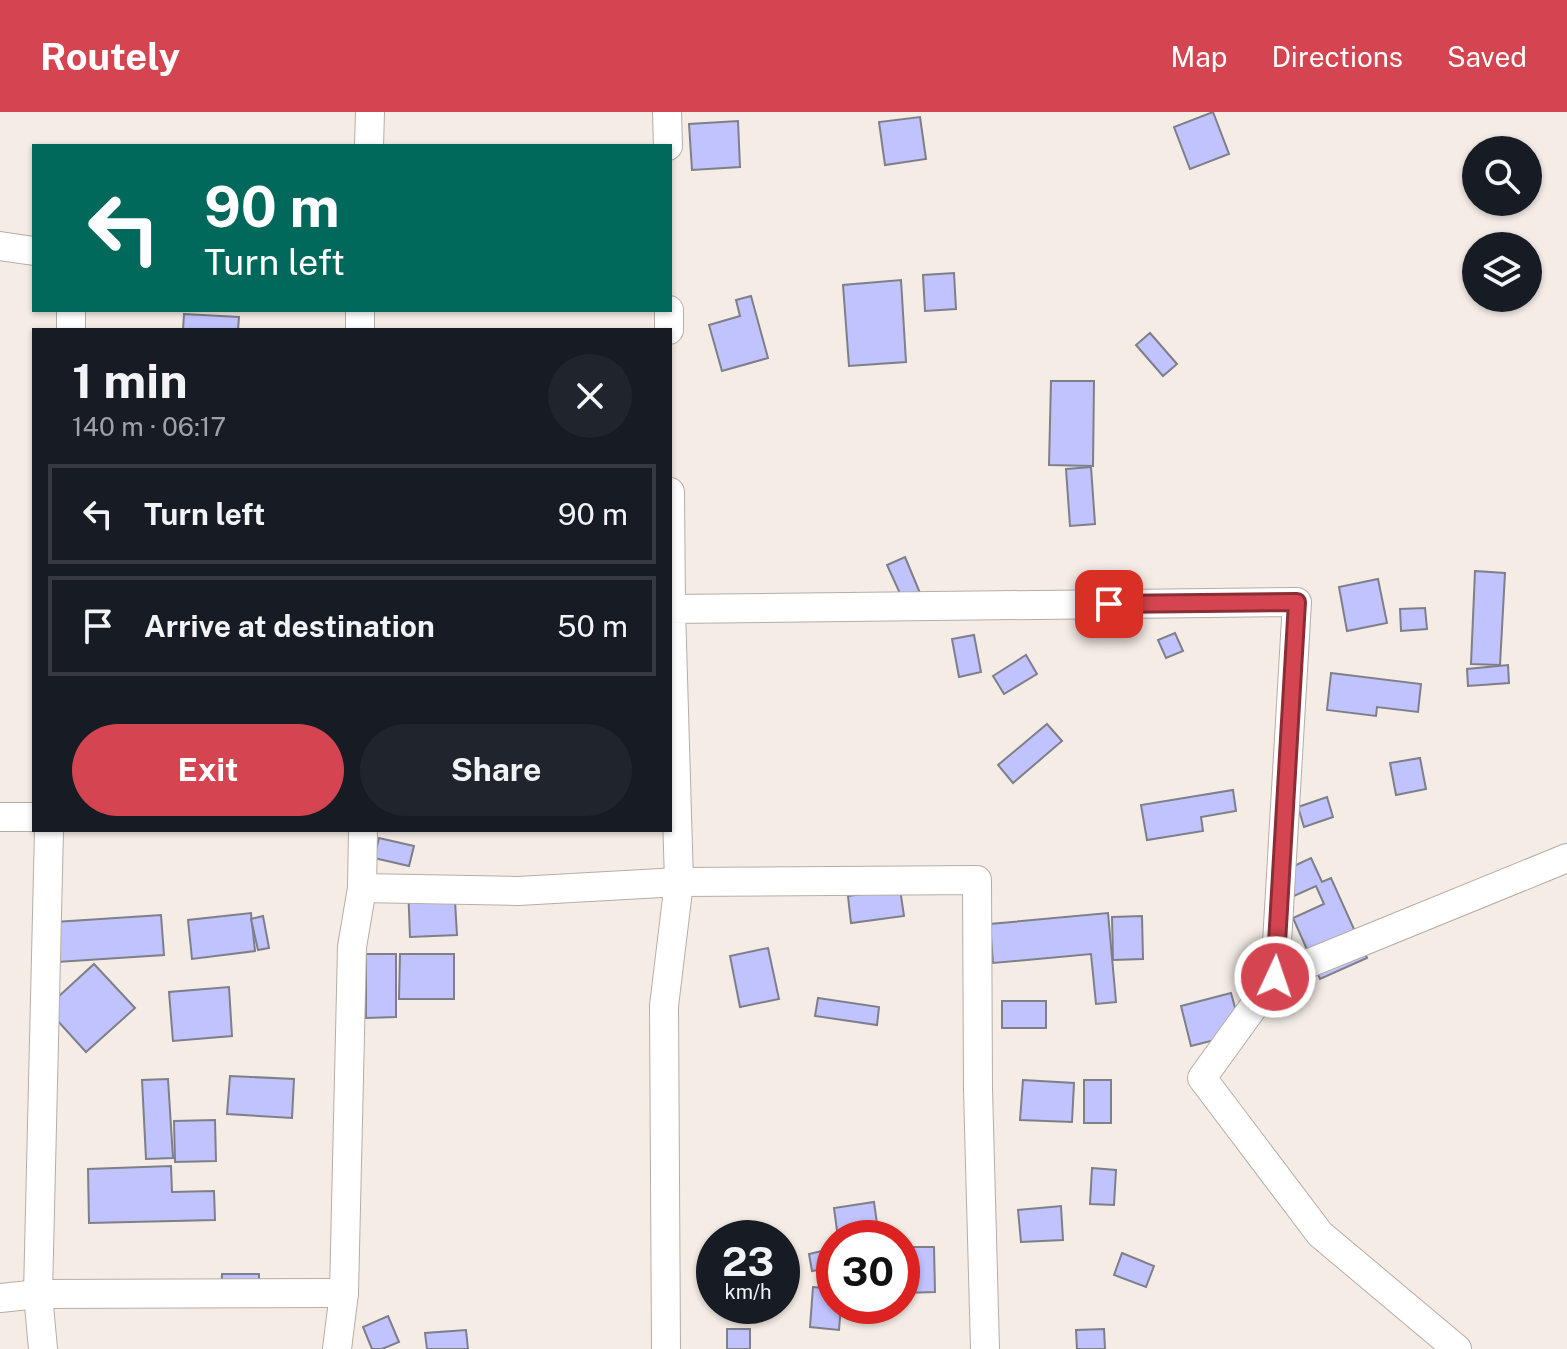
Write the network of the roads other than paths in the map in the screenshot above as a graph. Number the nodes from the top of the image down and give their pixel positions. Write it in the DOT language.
graph roads {
  1 [pos="370,112"];
  2 [pos="667,112"];
  3 [pos="369,144"];
  4 [pos="668,144"];
  5 [pos="0,246"];
  6 [pos="32,251"];
  7 [pos="672,609"];
  8 [pos="672,643"];
  9 [pos="0,817"];
  10 [pos="32,817"];
  11 [pos="49,832"];
  12 [pos="363,832"];
  13 [pos="1567,858"];
  14 [pos="679,882"];
  15 [pos="362,888"];
  16 [pos="1275,977"];
  17 [pos="344,1293"];
  18 [pos="38,1294"];
  19 [pos="0,1298"];
  20 [pos="43,1349"];
  21 [pos="337,1349"];
  22 [pos="666,1349"];
  23 [pos="985,1349"];
  24 [pos="1457,1349"];
  1 -- 3 [label="street"];
  2 -- 4 [label="street"];
  5 -- 6 [label="street"];
  7 -- 16 [label="street"];
  8 -- 14 [label="street"];
  9 -- 10 [label="street"];
  11 -- 18 [label="street"];
  12 -- 15 [label="street"];
  13 -- 16 [label="street"];
  14 -- 15 [label="street"];
  14 -- 22 [label="street"];
  14 -- 23 [label="street"];
  15 -- 17 [label="street"];
  16 -- 24 [label="street"];
  17 -- 18 [label="street"];
  17 -- 21 [label="street"];
  18 -- 19 [label="street"];
  18 -- 20 [label="street"];
}
